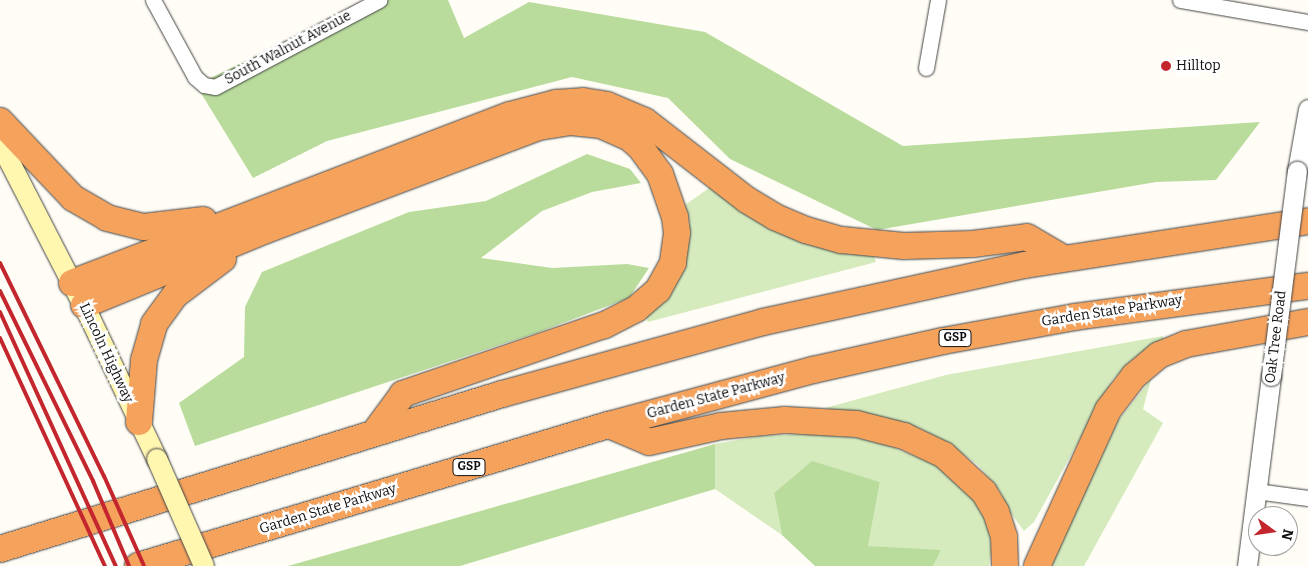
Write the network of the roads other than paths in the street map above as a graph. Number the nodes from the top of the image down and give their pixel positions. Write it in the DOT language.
graph roads {
  1 [pos="153,0"];
  2 [pos="379,0"];
  3 [pos="938,0"];
  4 [pos="1180,0"];
  5 [pos="1308,22"];
  6 [pos="926,68"];
  7 [pos="1308,109"];
  8 [pos="0,121"];
  9 [pos="0,143"];
  10 [pos="1308,221"];
  11 [pos="227,222"];
  12 [pos="266,230"];
  13 [pos="1063,258"];
  14 [pos="1308,286"];
  15 [pos="78,294"];
  16 [pos="1308,322"];
  17 [pos="139,422"];
  18 [pos="610,425"];
  19 [pos="375,432"];
  20 [pos="1256,492"];
  21 [pos="1308,498"];
  22 [pos="0,549"];
  23 [pos="138,566"];
  24 [pos="204,566"];
  25 [pos="1005,566"];
  26 [pos="1036,566"];
  27 [pos="1247,566"];
  1 -- 2 [label="street, South Walnut Avenue"];
  3 -- 6 [label="street"];
  4 -- 5 [label="street"];
  7 -- 20 [label="street, Oak Tree Road, bridge"];
  8 -- 11 [label="highway"];
  9 -- 15 [label="main road, Lincoln Highway"];
  10 -- 13 [label="highway"];
  11 -- 13 [label="highway"];
  11 -- 15 [label="highway"];
  12 -- 15 [label="highway"];
  12 -- 17 [label="highway"];
  12 -- 19 [label="highway"];
  13 -- 19 [label="highway"];
  14 -- 18 [label="highway, Garden State Parkway / GSP"];
  15 -- 17 [label="main road, Lincoln Highway"];
  16 -- 26 [label="highway"];
  17 -- 24 [label="main road, Lincoln Highway, bridge"];
  18 -- 23 [label="highway, Garden State Parkway / GSP"];
  18 -- 25 [label="highway"];
  19 -- 22 [label="highway"];
  20 -- 21 [label="street"];
  20 -- 27 [label="street, Oak Tree Road"];
}
